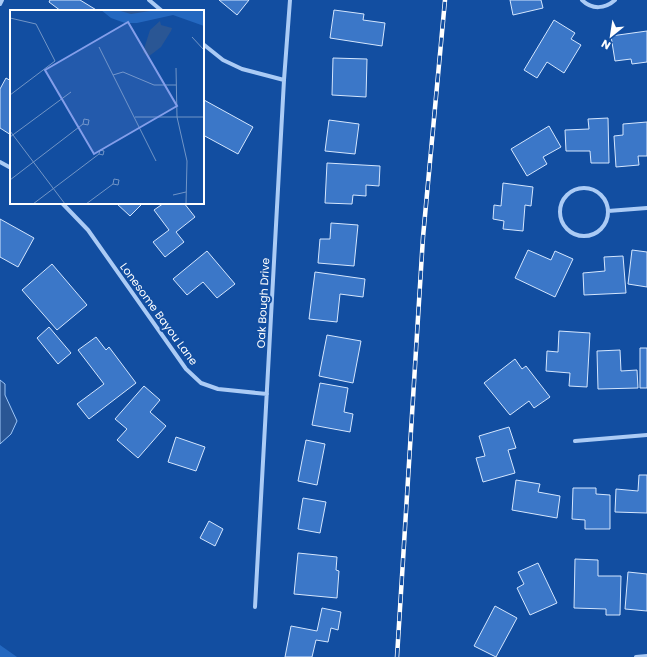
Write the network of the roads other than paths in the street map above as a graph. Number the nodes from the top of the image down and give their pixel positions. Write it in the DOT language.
graph roads {
  1 [pos="2,0"];
  2 [pos="149,0"];
  3 [pos="290,0"];
  4 [pos="582,0"];
  5 [pos="615,0"];
  6 [pos="0,4"];
  7 [pos="161,10"];
  8 [pos="204,45"];
  9 [pos="284,80"];
  10 [pos="0,162"];
  11 [pos="10,167"];
  12 [pos="63,204"];
  13 [pos="647,208"];
  14 [pos="608,211"];
  15 [pos="267,394"];
  16 [pos="647,435"];
  17 [pos="575,441"];
  18 [pos="255,607"];
  19 [pos="647,656"];
  20 [pos="636,657"];
  1 -- 6 [label="street"];
  2 -- 7 [label="street"];
  3 -- 9 [label="street, Oak Bough Drive"];
  4 -- 5 [label="street"];
  8 -- 9 [label="street"];
  9 -- 15 [label="street, Oak Bough Drive"];
  10 -- 11 [label="street"];
  12 -- 15 [label="street, Lonesome Bayou Lane"];
  13 -- 14 [label="street"];
  14 -- 14 [label="street"];
  15 -- 18 [label="street, Oak Bough Drive"];
  16 -- 17 [label="street"];
  19 -- 20 [label="street"];
}
